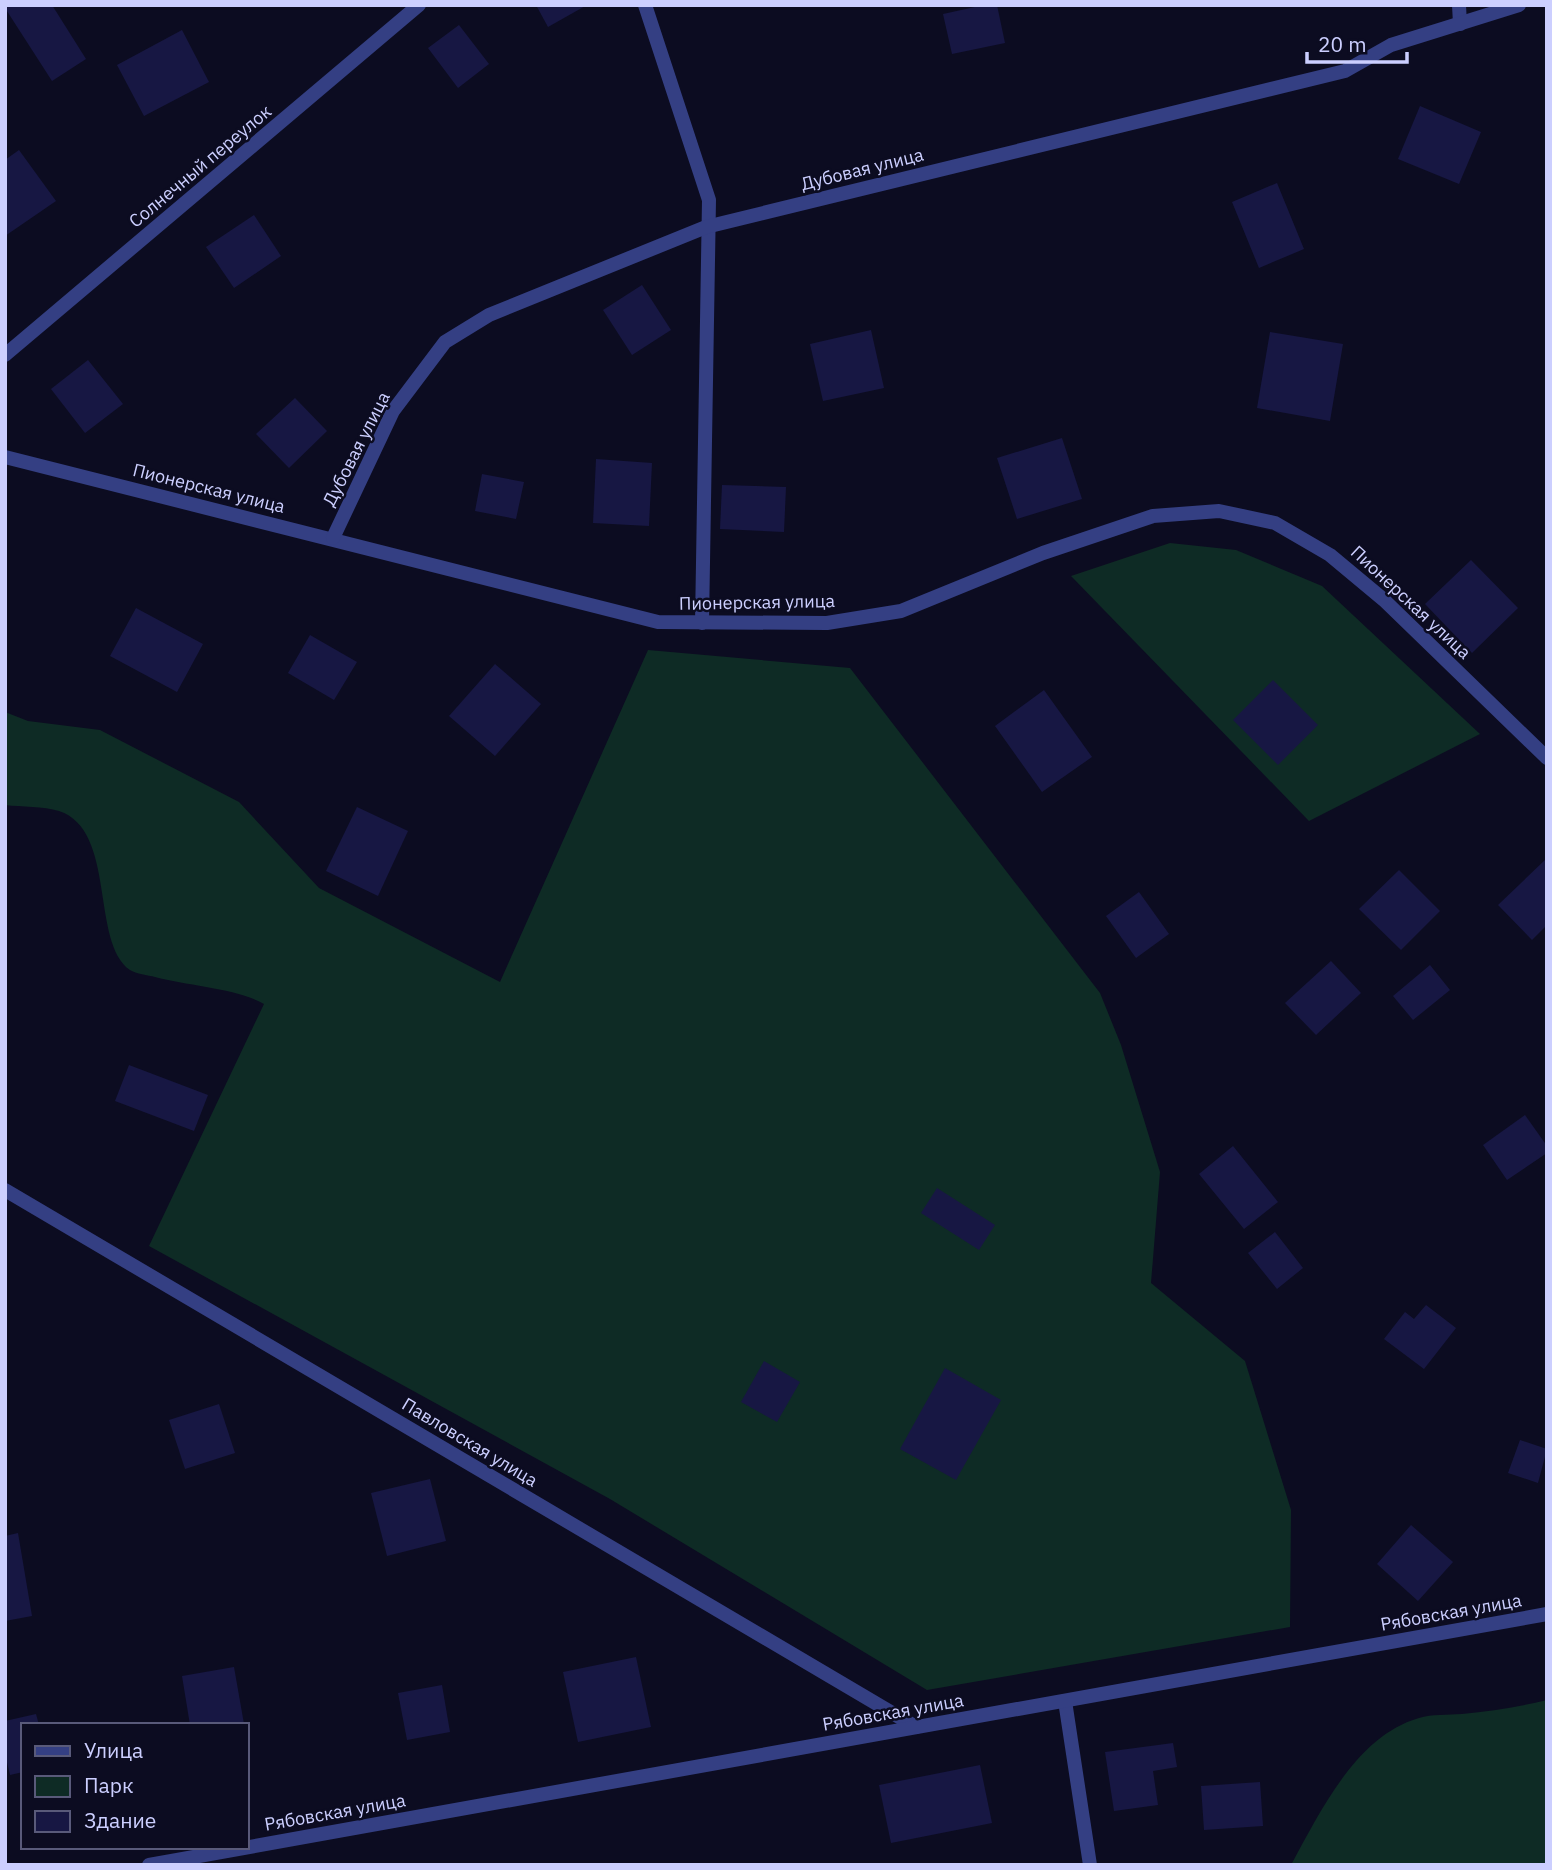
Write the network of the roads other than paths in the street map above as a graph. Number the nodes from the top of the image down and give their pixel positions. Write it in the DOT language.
graph roads {
  1 [pos="419,5"];
  2 [pos="645,5"];
  3 [pos="1459,5"];
  4 [pos="1519,5"];
  5 [pos="1460,24"];
  6 [pos="706,227"];
  7 [pos="5,355"];
  8 [pos="5,457"];
  9 [pos="333,538"];
  10 [pos="702,623"];
  11 [pos="1547,758"];
  12 [pos="5,1190"];
  13 [pos="1547,1614"];
  14 [pos="1065,1701"];
  15 [pos="916,1727"];
  16 [pos="248,1847"];
  17 [pos="238,1849"];
  18 [pos="149,1865"];
  19 [pos="1090,1865"];
  1 -- 7 [label="street, Солнечный переулок"];
  2 -- 6 [label="street"];
  3 -- 5 [label="street"];
  4 -- 5 [label="street, Дубовая улица"];
  5 -- 6 [label="street, Дубовая улица"];
  6 -- 9 [label="street, Дубовая улица"];
  6 -- 10 [label="street"];
  8 -- 9 [label="street, Пионерская улица"];
  9 -- 10 [label="street, Пионерская улица"];
  10 -- 11 [label="street, Пионерская улица"];
  12 -- 15 [label="street, Павловская улица"];
  13 -- 14 [label="street, Рябовская улица"];
  14 -- 15 [label="street, Рябовская улица"];
  14 -- 19 [label="street"];
  15 -- 16 [label="street, Рябовская улица"];
  17 -- 18 [label="street, Рябовская улица"];
}
